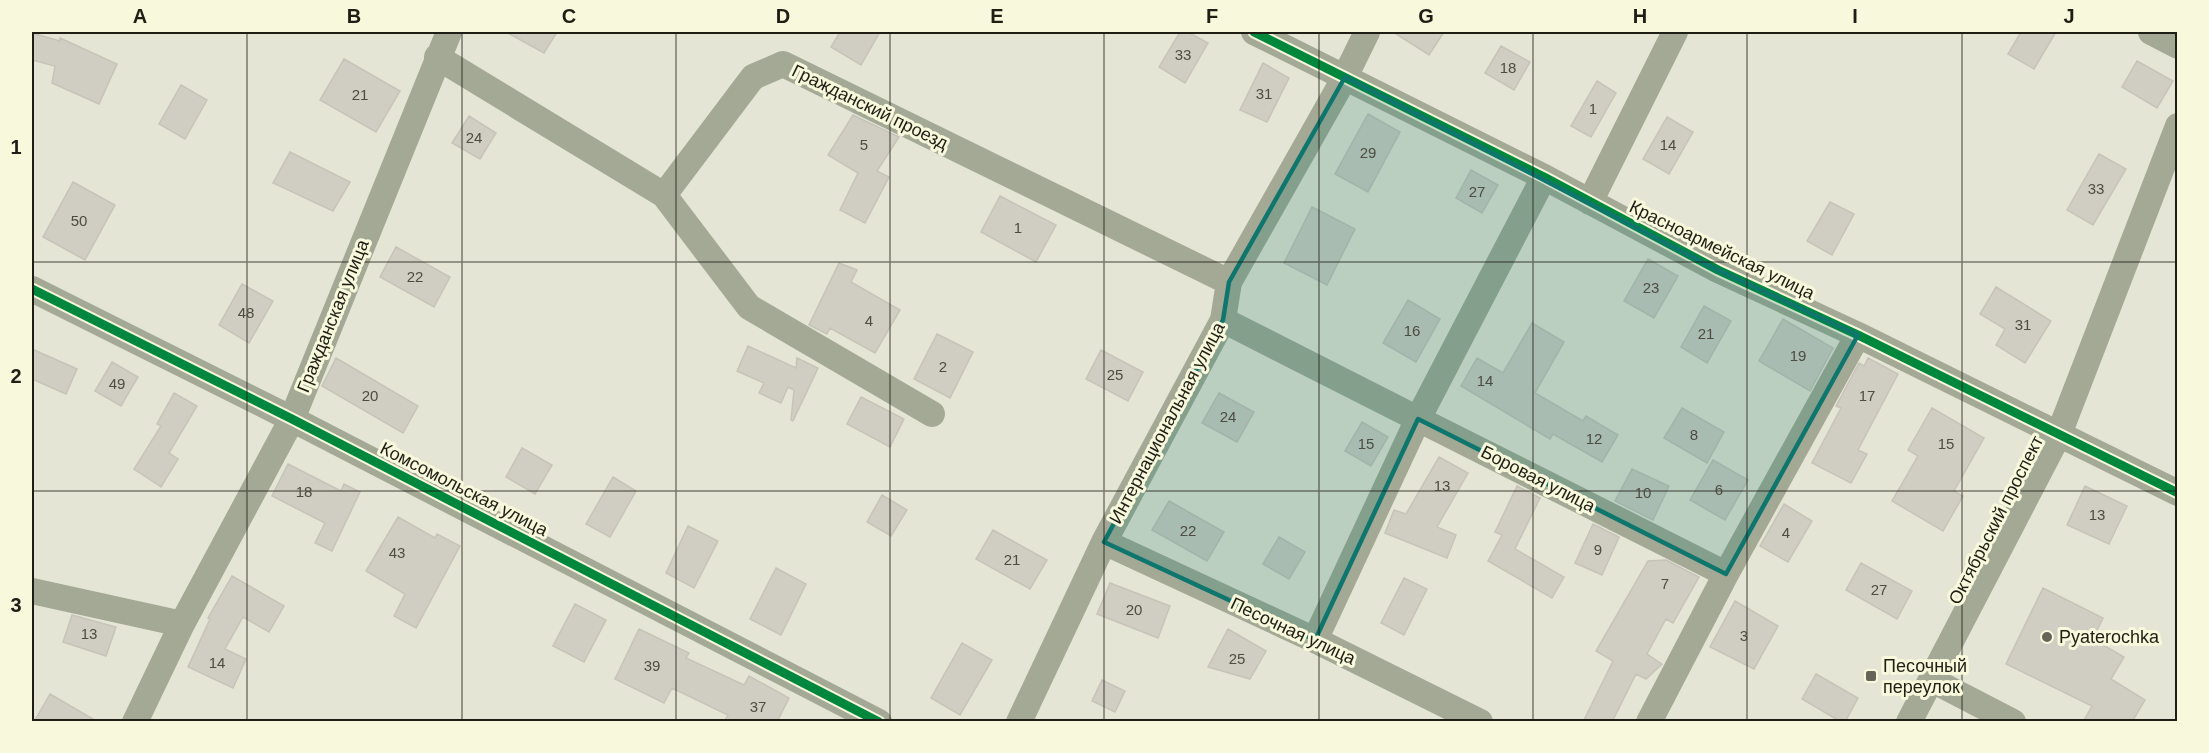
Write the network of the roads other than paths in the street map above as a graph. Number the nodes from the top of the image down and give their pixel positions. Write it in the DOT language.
graph roads {
  1 [pos="449,32"];
  2 [pos="1254,32"];
  3 [pos="1366,32"];
  4 [pos="1675,32"];
  5 [pos="2151,32"];
  6 [pos="2178,46"];
  7 [pos="437,57"];
  8 [pos="1345,77"];
  9 [pos="2178,126"];
  10 [pos="1544,177"];
  11 [pos="664,195"];
  12 [pos="1590,202"];
  13 [pos="1229,282"];
  14 [pos="32,289"];
  15 [pos="1222,320"];
  16 [pos="1858,335"];
  17 [pos="932,414"];
  18 [pos="292,419"];
  19 [pos="1418,419"];
  20 [pos="2059,434"];
  21 [pos="2178,493"];
  22 [pos="1104,543"];
  23 [pos="1726,574"];
  24 [pos="32,591"];
  25 [pos="182,624"];
  26 [pos="1315,640"];
  27 [pos="1932,680"];
  28 [pos="135,722"];
  29 [pos="879,722"];
  30 [pos="1019,722"];
  31 [pos="1480,722"];
  32 [pos="1649,722"];
  33 [pos="1909,722"];
  34 [pos="2013,722"];
  1 -- 7 [label="street, Гражданская улица"];
  2 -- 8 [label="street, Красноармейская улица"];
  3 -- 8 [label="street, Интернациональная улица"];
  4 -- 12 [label="street"];
  5 -- 6 [label="street"];
  7 -- 11 [label="street"];
  7 -- 18 [label="street, Гражданская улица"];
  8 -- 10 [label="street, Красноармейская улица"];
  8 -- 13 [label="street, Интернациональная улица"];
  9 -- 20 [label="street, Октябрьский проспект"];
  10 -- 12 [label="street, Красноармейская улица"];
  10 -- 19 [label="street"];
  11 -- 13 [label="street, Гражданский проезд"];
  11 -- 17 [label="street"];
  12 -- 16 [label="street, Красноармейская улица"];
  13 -- 15 [label="street, Интернациональная улица"];
  14 -- 18 [label="street, Комсомольская улица"];
  15 -- 19 [label="street, Боровая улица"];
  15 -- 22 [label="street, Интернациональная улица"];
  16 -- 20 [label="street, Красноармейская улица"];
  16 -- 23 [label="street"];
  18 -- 25 [label="street, Гражданская улица"];
  18 -- 29 [label="street, Комсомольская улица"];
  19 -- 23 [label="street, Боровая улица"];
  19 -- 26 [label="street"];
  20 -- 21 [label="street, Красноармейская улица"];
  20 -- 27 [label="street, Октябрьский проспект"];
  22 -- 26 [label="street, Песочная улица"];
  22 -- 30 [label="street, Интернациональная улица"];
  23 -- 32 [label="street"];
  24 -- 25 [label="street"];
  25 -- 28 [label="street, Гражданская улица"];
  26 -- 31 [label="street, Песочная улица"];
  27 -- 33 [label="street, Октябрьский проспект"];
  27 -- 34 [label="street"];
}
